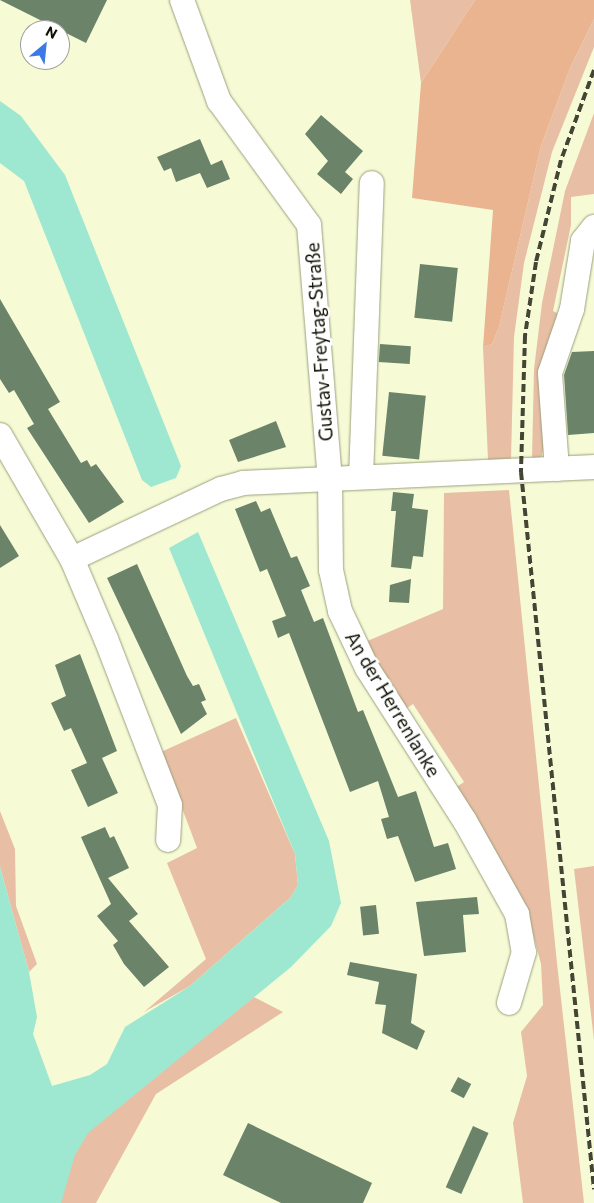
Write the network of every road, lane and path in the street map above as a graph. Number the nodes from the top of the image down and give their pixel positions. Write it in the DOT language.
graph roads {
  1 [pos="182,0"];
  2 [pos="372,184"];
  3 [pos="594,228"];
  4 [pos="0,435"];
  5 [pos="594,467"];
  6 [pos="557,469"];
  7 [pos="361,477"];
  8 [pos="330,478"];
  9 [pos="72,559"];
  10 [pos="168,840"];
  11 [pos="509,1003"];
  1 -- 8 [label="street, Gustav-Freytag-Straße"];
  2 -- 7 [label="street, Gustav-Freytag-Straße"];
  3 -- 6 [label="street"];
  4 -- 9 [label="street"];
  5 -- 6 [label="street"];
  6 -- 7 [label="street"];
  7 -- 8 [label="street"];
  8 -- 9 [label="street"];
  8 -- 11 [label="street, An der Herrenlanke"];
  9 -- 10 [label="street"];
}
